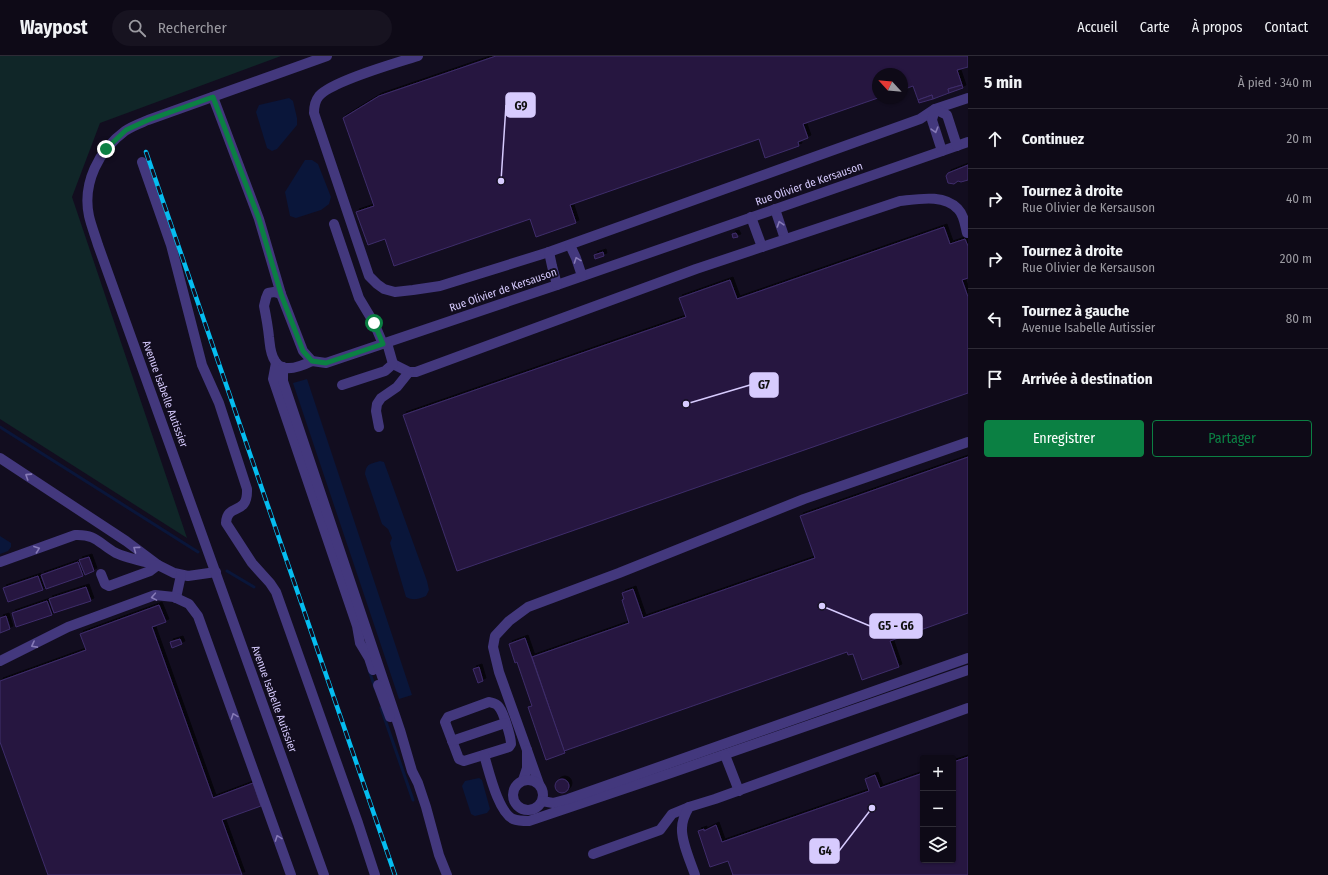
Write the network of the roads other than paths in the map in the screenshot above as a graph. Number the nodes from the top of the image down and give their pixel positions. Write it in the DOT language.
graph roads {
  1 [pos="327,56"];
  2 [pos="418,56"];
  3 [pos="213,97"];
  4 [pos="968,98"];
  5 [pos="935,109"];
  6 [pos="968,142"];
  7 [pos="957,146"];
  8 [pos="942,151"];
  9 [pos="142,162"];
  10 [pos="775,209"];
  11 [pos="751,217"];
  12 [pos="334,224"];
  13 [pos="967,233"];
  14 [pos="785,239"];
  15 [pos="570,245"];
  16 [pos="762,247"];
  17 [pos="549,252"];
  18 [pos="582,276"];
  19 [pos="557,284"];
  20 [pos="281,294"];
  21 [pos="385,343"];
  22 [pos="312,361"];
  23 [pos="393,364"];
  24 [pos="279,365"];
  25 [pos="409,372"];
  26 [pos="342,385"];
  27 [pos="379,427"];
  28 [pos="968,442"];
  29 [pos="0,458"];
  30 [pos="0,562"];
  31 [pos="158,565"];
  32 [pos="216,572"];
  33 [pos="101,574"];
  34 [pos="181,575"];
  35 [pos="176,598"];
  36 [pos="968,658"];
  37 [pos="0,661"];
  38 [pos="968,670"];
  39 [pos="968,708"];
  40 [pos="506,723"];
  41 [pos="452,741"];
  42 [pos="527,750"];
  43 [pos="484,755"];
  44 [pos="725,755"];
  45 [pos="523,780"];
  46 [pos="539,784"];
  47 [pos="739,791"];
  48 [pos="542,801"];
  49 [pos="689,807"];
  50 [pos="594,854"];
  51 [pos="291,875"];
  52 [pos="324,875"];
  53 [pos="375,875"];
  54 [pos="447,875"];
  55 [pos="695,875"];
  1 -- 3 [label="street, Avenue Isabelle Autissier"];
  2 -- 17 [label="street"];
  3 -- 20 [label="street"];
  3 -- 32 [label="street, Avenue Isabelle Autissier"];
  4 -- 5 [label="street"];
  5 -- 7 [label="street"];
  5 -- 8 [label="street, one-way"];
  5 -- 15 [label="street"];
  6 -- 7 [label="street, Rue Olivier de Kersauson"];
  7 -- 8 [label="street, Rue Olivier de Kersauson"];
  8 -- 10 [label="street, Rue Olivier de Kersauson"];
  9 -- 53 [label="street"];
  10 -- 11 [label="street, Rue Olivier de Kersauson"];
  14 -- 10 [label="street, one-way"];
  11 -- 16 [label="street"];
  11 -- 18 [label="street, Rue Olivier de Kersauson"];
  12 -- 21 [label="street"];
  13 -- 14 [label="street"];
  14 -- 16 [label="street"];
  15 -- 17 [label="street"];
  18 -- 15 [label="street, one-way"];
  16 -- 25 [label="street"];
  17 -- 19 [label="street"];
  18 -- 19 [label="street, Rue Olivier de Kersauson"];
  19 -- 21 [label="street, Rue Olivier de Kersauson"];
  20 -- 22 [label="street"];
  20 -- 24 [label="street"];
  21 -- 22 [label="street, Rue Olivier de Kersauson"];
  21 -- 23 [label="street"];
  22 -- 24 [label="street"];
  23 -- 25 [label="street"];
  23 -- 26 [label="street"];
  24 -- 54 [label="street"];
  25 -- 27 [label="street"];
  28 -- 42 [label="street"];
  31 -- 29 [label="street, one-way"];
  30 -- 31 [label="street, one-way"];
  31 -- 33 [label="street"];
  31 -- 34 [label="street"];
  32 -- 34 [label="street"];
  32 -- 52 [label="street, Avenue Isabelle Autissier"];
  34 -- 35 [label="street"];
  35 -- 37 [label="street, one-way"];
  51 -- 35 [label="street, one-way"];
  36 -- 48 [label="street"];
  38 -- 44 [label="street"];
  39 -- 47 [label="street"];
  40 -- 41 [label="street"];
  40 -- 41 [label="street"];
  40 -- 43 [label="street"];
  41 -- 43 [label="street"];
  42 -- 45 [label="street"];
  42 -- 46 [label="street"];
  43 -- 44 [label="street"];
  44 -- 47 [label="street"];
  45 -- 46 [label="street"];
  45 -- 48 [label="street"];
  46 -- 48 [label="street"];
  47 -- 49 [label="street"];
  49 -- 50 [label="street"];
  49 -- 55 [label="street"];
}
